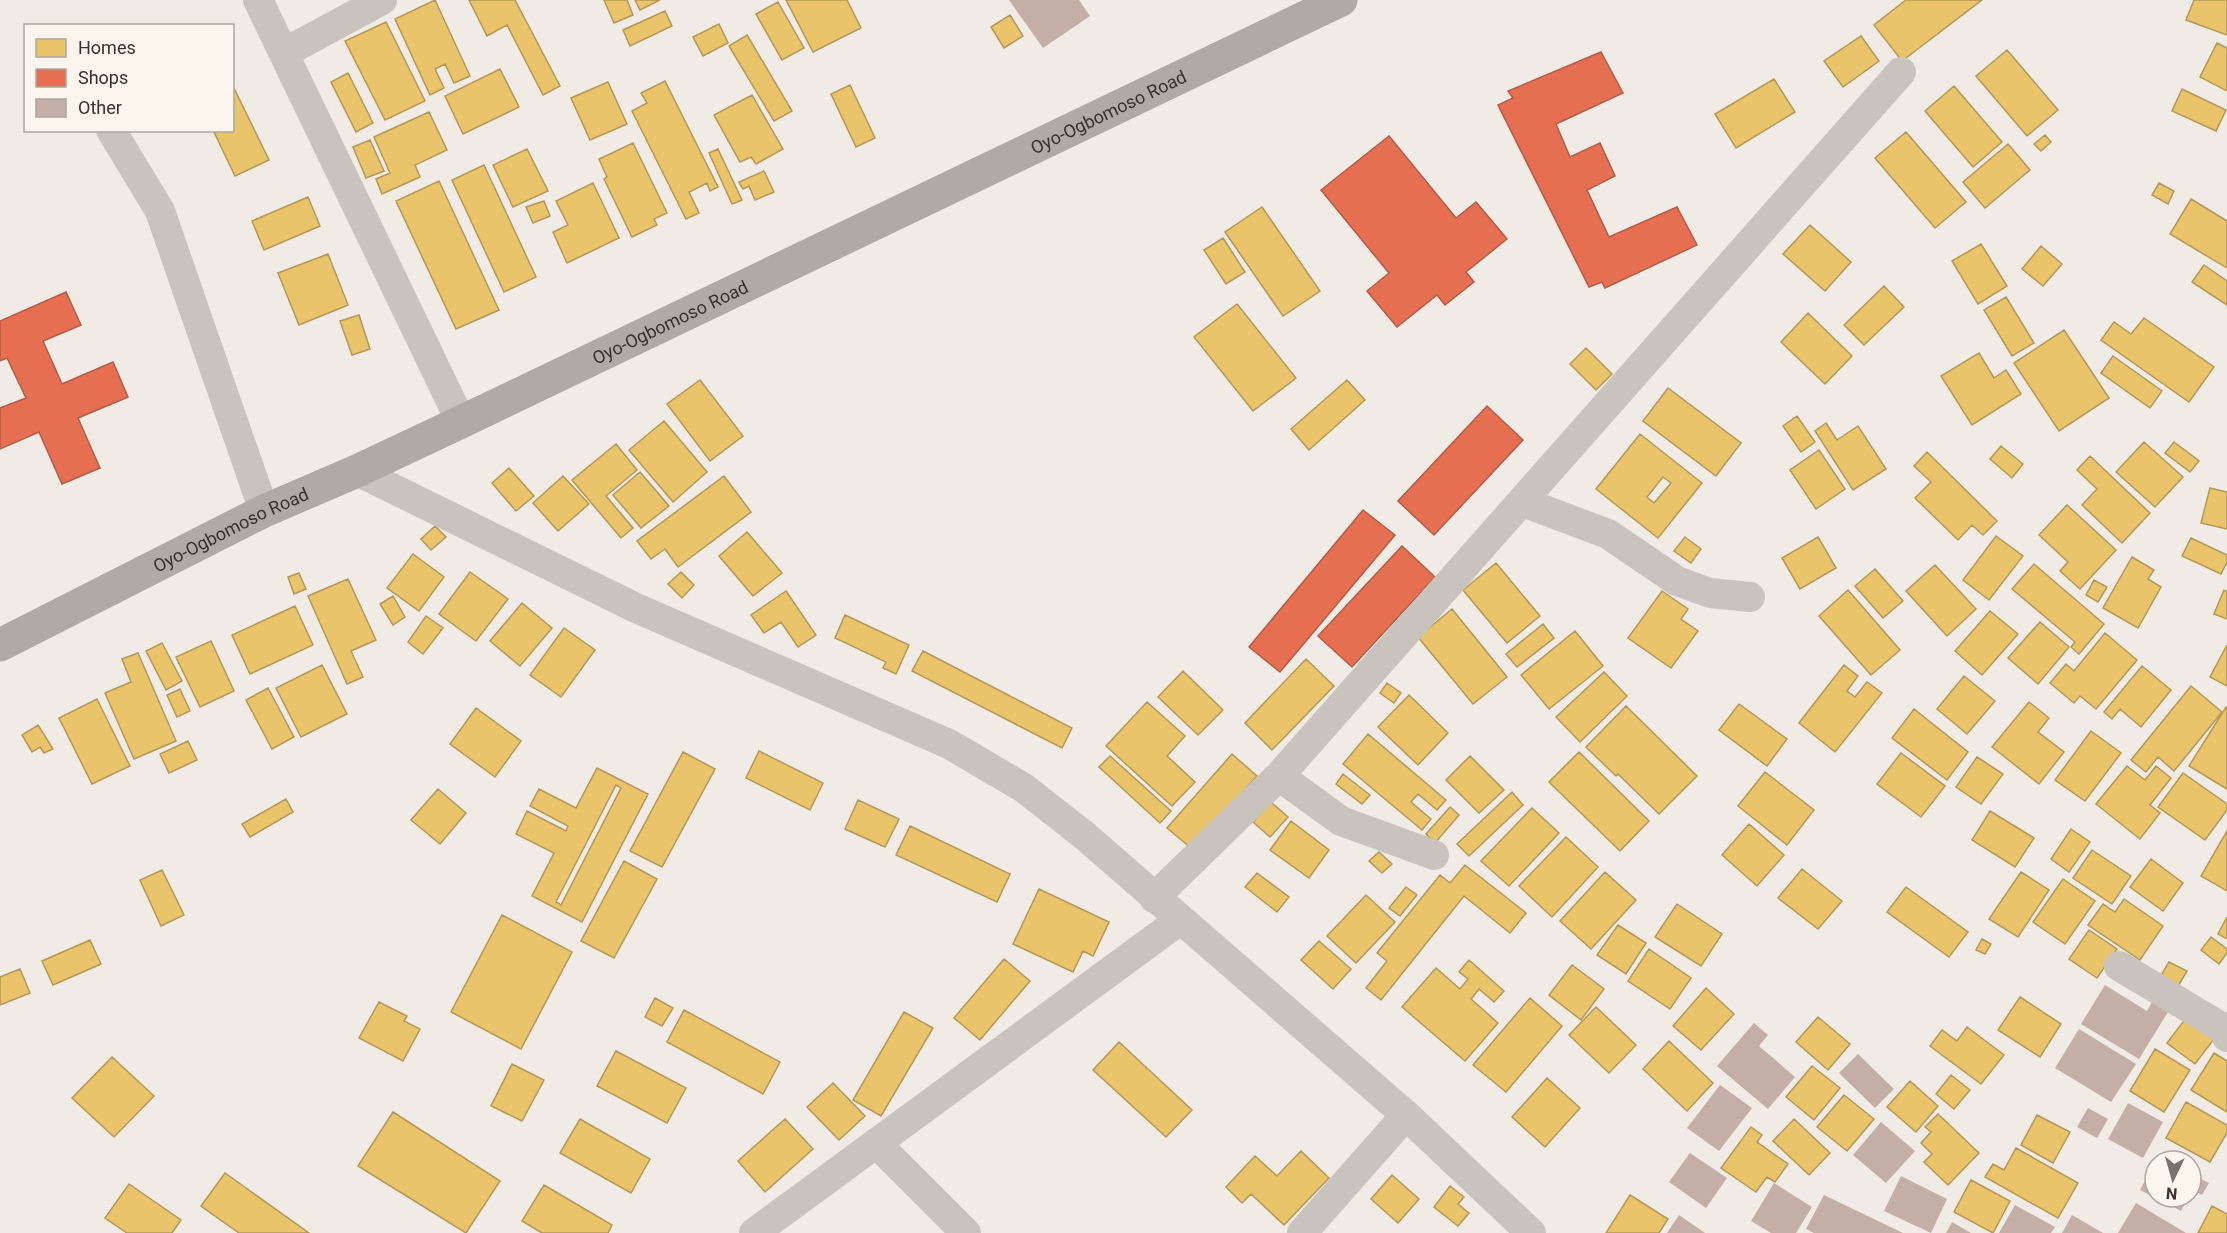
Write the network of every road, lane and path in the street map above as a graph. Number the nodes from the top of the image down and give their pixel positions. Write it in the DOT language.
graph roads {
  1 [pos="258,0"];
  2 [pos="382,0"];
  3 [pos="1341,0"];
  4 [pos="284,53"];
  5 [pos="1901,72"];
  6 [pos="112,132"];
  7 [pos="461,422"];
  8 [pos="357,471"];
  9 [pos="1523,502"];
  10 [pos="264,511"];
  11 [pos="1750,597"];
  12 [pos="0,645"];
  13 [pos="1279,776"];
  14 [pos="1434,855"];
  15 [pos="1154,898"];
  16 [pos="1179,920"];
  17 [pos="2119,966"];
  18 [pos="2227,1037"];
  19 [pos="1406,1115"];
  20 [pos="876,1143"];
  21 [pos="754,1233"];
  22 [pos="966,1233"];
  23 [pos="1302,1233"];
  24 [pos="1531,1233"];
  1 -- 4 [label="street"];
  2 -- 4 [label="street"];
  3 -- 7 [label="highway, Oyo-Ogbomoso Road"];
  4 -- 7 [label="street"];
  5 -- 9 [label="street"];
  6 -- 10 [label="street"];
  7 -- 8 [label="highway, Oyo-Ogbomoso Road"];
  8 -- 10 [label="highway, Oyo-Ogbomoso Road"];
  8 -- 15 [label="street"];
  9 -- 11 [label="street"];
  9 -- 13 [label="street"];
  10 -- 12 [label="highway, Oyo-Ogbomoso Road"];
  13 -- 14 [label="street"];
  13 -- 15 [label="street"];
  15 -- 16 [label="street"];
  16 -- 19 [label="street"];
  16 -- 20 [label="street"];
  17 -- 18 [label="street"];
  19 -- 23 [label="street"];
  19 -- 24 [label="street"];
  20 -- 21 [label="street"];
  20 -- 22 [label="street"];
}
